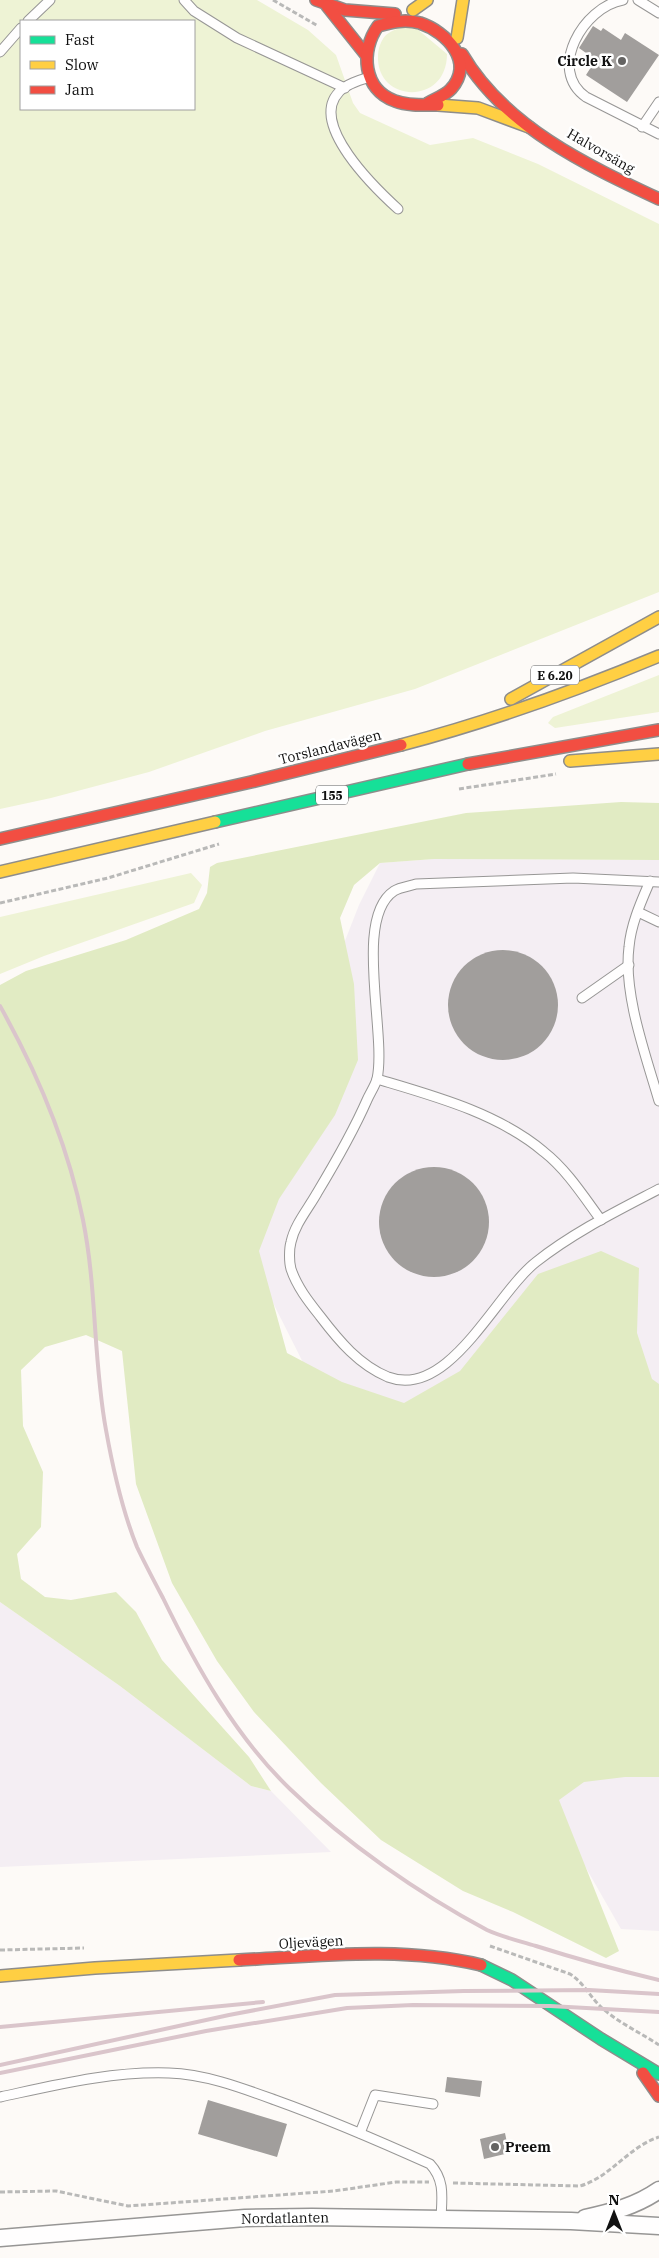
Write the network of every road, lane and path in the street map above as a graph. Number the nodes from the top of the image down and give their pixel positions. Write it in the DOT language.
graph roads {
  1 [pos="50,0"];
  2 [pos="184,0"];
  3 [pos="273,0"];
  4 [pos="316,0"];
  5 [pos="427,0"];
  6 [pos="463,0"];
  7 [pos="623,0"];
  8 [pos="638,0"];
  9 [pos="327,6"];
  10 [pos="413,10"];
  11 [pos="426,12"];
  12 [pos="659,13"];
  13 [pos="395,14"];
  14 [pos="29,20"];
  15 [pos="445,22"];
  16 [pos="322,28"];
  17 [pos="20,29"];
  18 [pos="457,38"];
  19 [pos="0,52"];
  20 [pos="462,54"];
  21 [pos="366,55"];
  22 [pos="370,77"];
  23 [pos="345,88"];
  24 [pos="659,102"];
  25 [pos="428,103"];
  26 [pos="529,127"];
  27 [pos="642,128"];
  28 [pos="659,134"];
  29 [pos="659,200"];
  30 [pos="398,209"];
  31 [pos="659,617"];
  32 [pos="659,656"];
  33 [pos="659,730"];
  34 [pos="451,732"];
  35 [pos="659,754"];
  36 [pos="475,762"];
  37 [pos="556,762"];
  38 [pos="542,764"];
  39 [pos="560,774"];
  40 [pos="456,789"];
  41 [pos="0,839"];
  42 [pos="229,842"];
  43 [pos="0,872"];
  44 [pos="654,881"];
  45 [pos="0,903"];
  46 [pos="638,912"];
  47 [pos="659,922"];
  48 [pos="629,965"];
  49 [pos="582,998"];
  50 [pos="376,1079"];
  51 [pos="659,1101"];
  52 [pos="659,1189"];
  53 [pos="601,1220"];
  54 [pos="0,1976"];
  55 [pos="601,2039"];
  56 [pos="643,2073"];
  57 [pos="659,2074"];
  58 [pos="659,2087"];
  59 [pos="659,2096"];
  60 [pos="0,2097"];
  61 [pos="433,2104"];
  62 [pos="360,2133"];
  63 [pos="659,2137"];
  64 [pos="442,2183"];
  65 [pos="659,2190"];
  66 [pos="0,2192"];
  67 [pos="442,2218"];
  68 [pos="571,2221"];
  69 [pos="659,2226"];
  70 [pos="0,2238"];
  1 -- 14 [label="lane"];
  2 -- 23 [label="lane"];
  3 -- 16 [label="path"];
  4 -- 9 [label="main road, Halvorsäng"];
  5 -- 10 [label="main road"];
  6 -- 18 [label="main road"];
  7 -- 27 [label="lane"];
  8 -- 12 [label="lane"];
  9 -- 13 [label="main road, Halvorsäng"];
  9 -- 21 [label="main road, Halvorsäng"];
  10 -- 11 [label="main road, Halvorsäng"];
  10 -- 13 [label="main road, Halvorsäng"];
  13 -- 21 [label="main road, Halvorsäng"];
  15 -- 18 [label="main road, Halvorsäng"];
  17 -- 19 [label="lane"];
  18 -- 20 [label="main road, Halvorsäng"];
  20 -- 25 [label="main road, Halvorsäng"];
  20 -- 26 [label="main road, Halvorsäng"];
  21 -- 22 [label="main road, Halvorsäng"];
  22 -- 23 [label="lane"];
  22 -- 25 [label="main road, Halvorsäng"];
  23 -- 30 [label="lane"];
  24 -- 27 [label="lane"];
  25 -- 26 [label="main road, Halvorsäng"];
  26 -- 29 [label="main road, Halvorsäng"];
  27 -- 28 [label="lane"];
  31 -- 34 [label="main road, E 6.20"];
  32 -- 34 [label="main road, Torslandavägen / 155"];
  33 -- 36 [label="main road, 155"];
  34 -- 41 [label="main road, Torslandavägen / 155"];
  35 -- 37 [label="main road"];
  36 -- 38 [label="main road, 155"];
  36 -- 43 [label="main road, 155"];
  39 -- 40 [label="path"];
  42 -- 45 [label="path"];
  44 -- 46 [label="lane"];
  44 -- 50 [label="lane"];
  46 -- 47 [label="lane"];
  46 -- 48 [label="lane"];
  48 -- 49 [label="lane"];
  48 -- 51 [label="lane"];
  50 -- 53 [label="lane"];
  50 -- 53 [label="lane"];
  52 -- 53 [label="lane"];
  54 -- 55 [label="main road, Oljevägen"];
  55 -- 56 [label="main road, Oljevägen"];
  55 -- 57 [label="main road, Oljevägen"];
  56 -- 58 [label="main road, Oljevägen"];
  56 -- 59 [label="main road, Oljevägen"];
  60 -- 62 [label="lane"];
  61 -- 62 [label="lane"];
  62 -- 64 [label="lane"];
  63 -- 64 [label="path"];
  64 -- 66 [label="path"];
  64 -- 67 [label="lane"];
  65 -- 68 [label="street, Nordatlanten"];
  67 -- 68 [label="street, Nordatlanten"];
  67 -- 70 [label="street, Nordatlanten"];
  68 -- 69 [label="street, Nordatlanten"];
}
